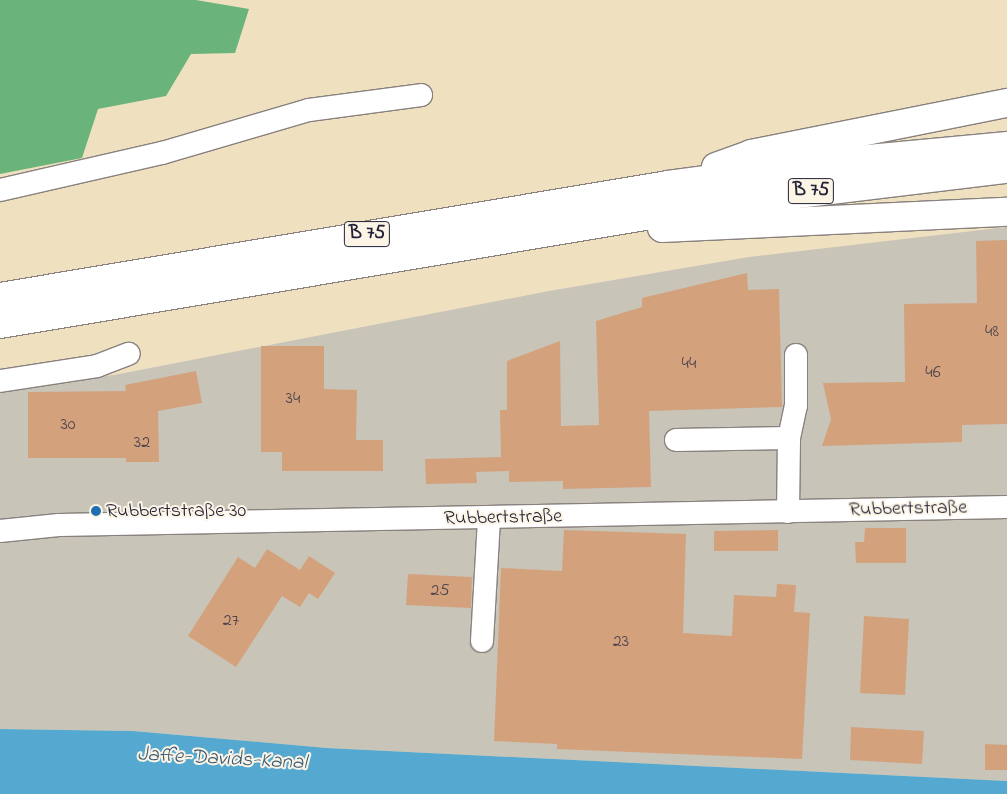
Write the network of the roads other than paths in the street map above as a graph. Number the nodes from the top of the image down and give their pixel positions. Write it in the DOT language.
graph roads {
  1 [pos="421,95"];
  2 [pos="1007,104"];
  3 [pos="1007,146"];
  4 [pos="1007,169"];
  5 [pos="668,184"];
  6 [pos="0,190"];
  7 [pos="1007,212"];
  8 [pos="616,222"];
  9 [pos="0,297"];
  10 [pos="0,324"];
  11 [pos="129,354"];
  12 [pos="796,355"];
  13 [pos="0,380"];
  14 [pos="789,438"];
  15 [pos="676,440"];
  16 [pos="1007,507"];
  17 [pos="788,512"];
  18 [pos="488,518"];
  19 [pos="0,531"];
  20 [pos="482,641"];
  1 -- 6 [label="street"];
  2 -- 5 [label="highway"];
  3 -- 5 [label="highway, B 75"];
  4 -- 8 [label="highway, B 75"];
  5 -- 9 [label="highway, B 75"];
  7 -- 8 [label="highway, B 75"];
  8 -- 10 [label="highway, B 75"];
  11 -- 13 [label="street"];
  12 -- 14 [label="street"];
  14 -- 15 [label="street"];
  14 -- 17 [label="street"];
  16 -- 17 [label="street, Rubbertstraße"];
  17 -- 18 [label="street, Rubbertstraße"];
  18 -- 19 [label="street, Rubbertstraße"];
  18 -- 20 [label="street"];
}
